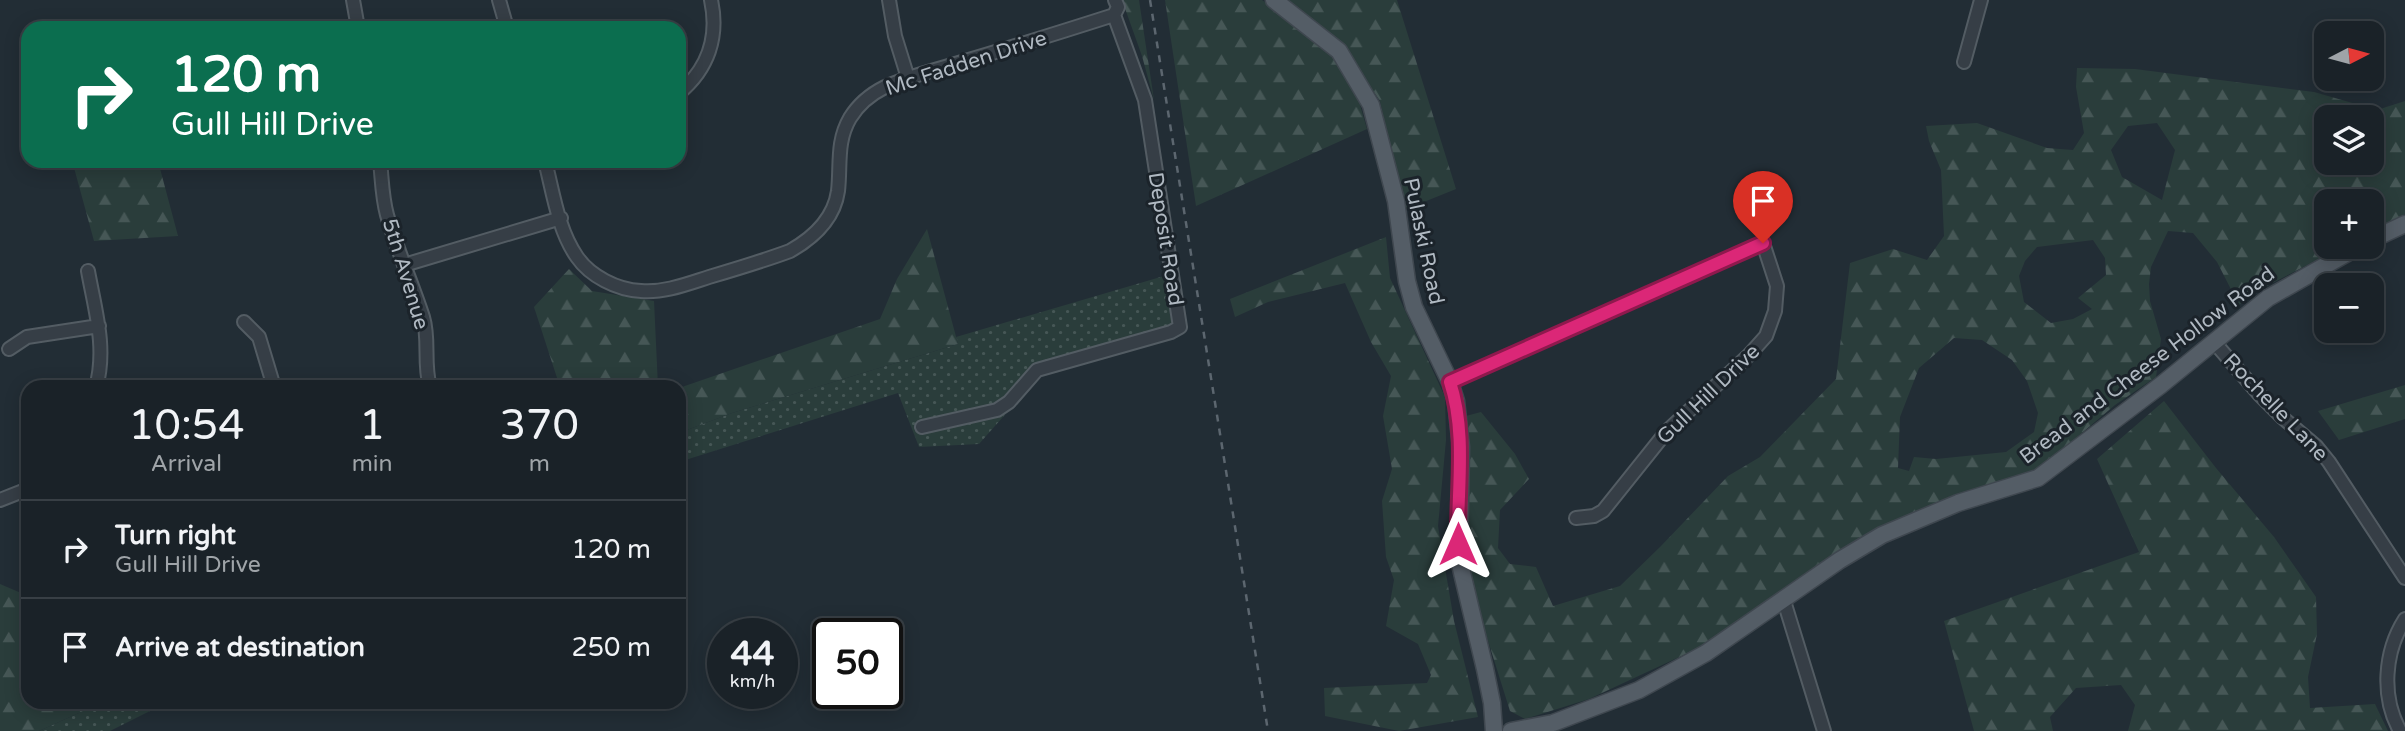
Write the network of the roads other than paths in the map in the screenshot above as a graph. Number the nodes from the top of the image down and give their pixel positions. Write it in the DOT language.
graph roads {
  1 [pos="353,0"];
  2 [pos="499,0"];
  3 [pos="711,0"];
  4 [pos="890,0"];
  5 [pos="1115,0"];
  6 [pos="1274,0"];
  7 [pos="1981,0"];
  8 [pos="1115,15"];
  9 [pos="357,21"];
  10 [pos="505,21"];
  11 [pos="1964,62"];
  12 [pos="908,78"];
  13 [pos="686,86"];
  14 [pos="381,168"];
  15 [pos="547,168"];
  16 [pos="561,218"];
  17 [pos="2405,224"];
  18 [pos="2384,234"];
  19 [pos="2337,259"];
  20 [pos="404,265"];
  21 [pos="88,271"];
  22 [pos="244,322"];
  23 [pos="99,326"];
  24 [pos="2214,342"];
  25 [pos="9,349"];
  26 [pos="98,380"];
  27 [pos="272,380"];
  28 [pos="428,380"];
  29 [pos="1450,382"];
  30 [pos="922,427"];
  31 [pos="21,492"];
  32 [pos="0,500"];
  33 [pos="1576,518"];
  34 [pos="2405,578"];
  35 [pos="1784,601"];
  36 [pos="2405,619"];
  37 [pos="1494,731"];
  38 [pos="1511,731"];
  39 [pos="1824,731"];
  40 [pos="2400,731"];
  1 -- 9 [label="street"];
  2 -- 10 [label="street"];
  3 -- 13 [label="street"];
  4 -- 12 [label="street"];
  5 -- 8 [label="street, Deposit Road"];
  6 -- 29 [label="main road, Pulaski Road"];
  7 -- 11 [label="street"];
  8 -- 12 [label="street, Mc Fadden Drive"];
  8 -- 30 [label="street, Deposit Road"];
  12 -- 16 [label="street, Mc Fadden Drive"];
  14 -- 20 [label="street, 5th Avenue"];
  15 -- 16 [label="street, Mc Fadden Drive"];
  16 -- 20 [label="street"];
  17 -- 18 [label="main road"];
  19 -- 24 [label="main road, Bread and Cheese Hollow Road"];
  20 -- 28 [label="street, 5th Avenue"];
  21 -- 23 [label="street"];
  22 -- 27 [label="street"];
  23 -- 25 [label="street"];
  23 -- 26 [label="street"];
  24 -- 34 [label="street, Rochelle Lane"];
  24 -- 35 [label="main road, Bread and Cheese Hollow Road"];
  29 -- 33 [label="street, Gull Hill Drive"];
  29 -- 37 [label="main road, Pulaski Road"];
  31 -- 32 [label="street"];
  35 -- 38 [label="main road, Bread and Cheese Hollow Road"];
  35 -- 39 [label="street"];
  36 -- 40 [label="street"];
}
